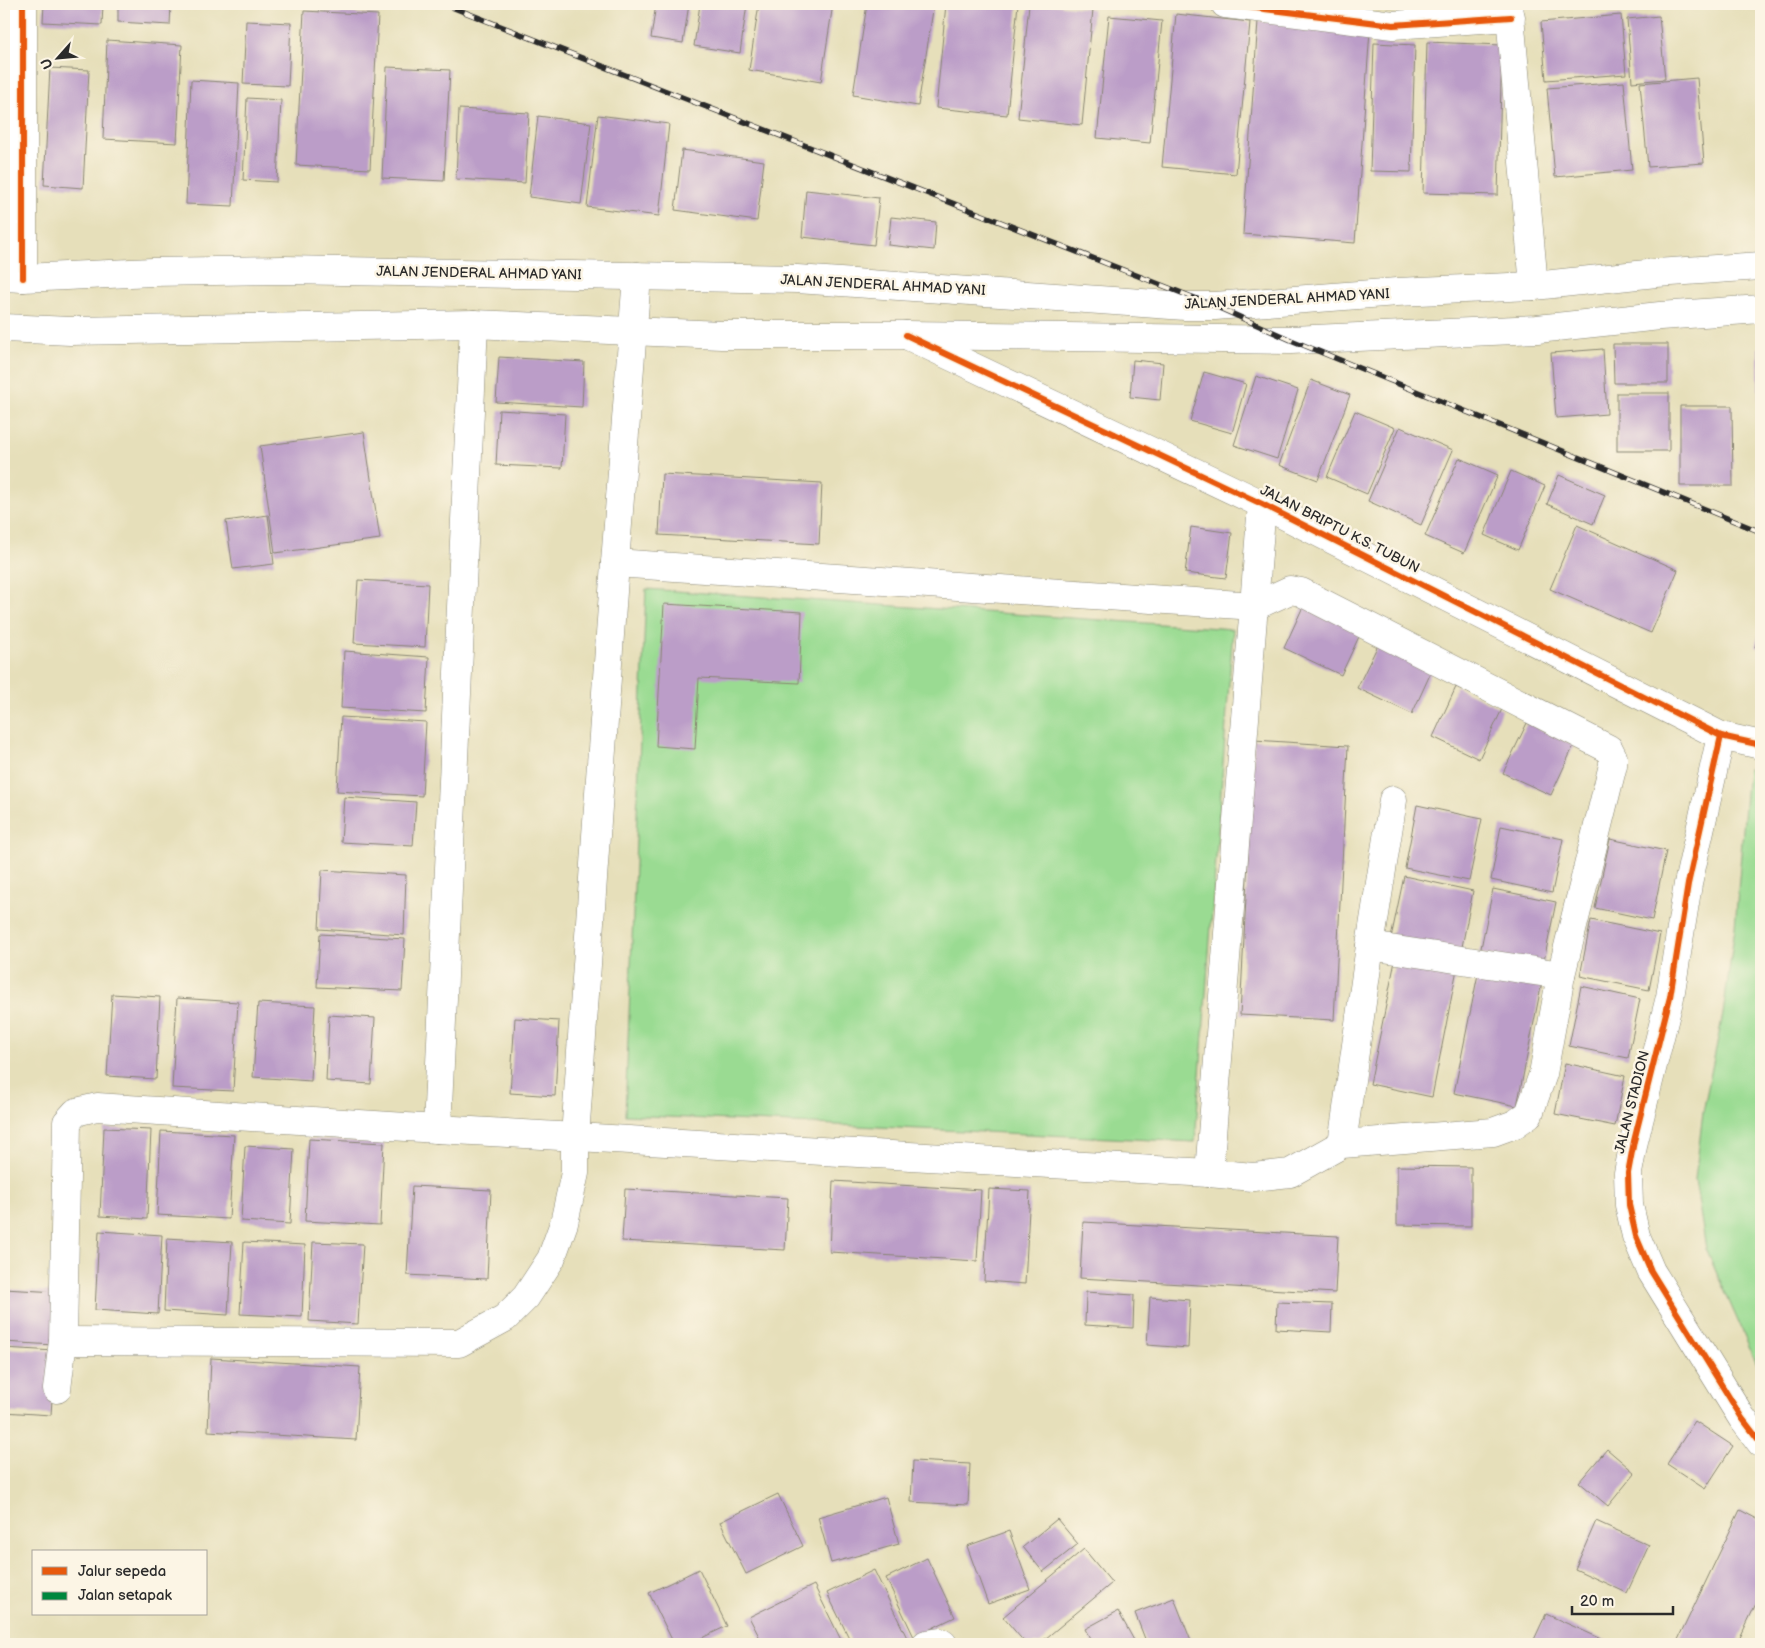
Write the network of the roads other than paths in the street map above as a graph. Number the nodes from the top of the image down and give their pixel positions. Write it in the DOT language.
graph roads {
  1 [pos="1225,4"];
  2 [pos="1510,10"];
  3 [pos="17,14"];
  4 [pos="1761,266"];
  5 [pos="637,276"];
  6 [pos="13,278"];
  7 [pos="1534,286"];
  8 [pos="1761,309"];
  9 [pos="474,324"];
  10 [pos="4,328"];
  11 [pos="634,333"];
  12 [pos="906,335"];
  13 [pos="1262,504"];
  14 [pos="615,563"];
  15 [pos="1255,606"];
  16 [pos="1721,736"];
  17 [pos="1761,745"];
  18 [pos="1393,800"];
  19 [pos="1370,946"];
  20 [pos="1561,975"];
  21 [pos="437,1129"];
  22 [pos="575,1137"];
  23 [pos="1342,1144"];
  24 [pos="1209,1173"];
  25 [pos="63,1341"];
  26 [pos="57,1389"];
  27 [pos="1761,1443"];
  28 [pos="926,1644"];
  29 [pos="943,1644"];
  1 -- 2 [label="main road"];
  2 -- 7 [label="main road"];
  3 -- 6 [label="main road"];
  4 -- 7 [label="main road, JALAN JENDERAL AHMAD YANI"];
  5 -- 6 [label="main road, JALAN JENDERAL AHMAD YANI"];
  5 -- 7 [label="main road, JALAN JENDERAL AHMAD YANI"];
  5 -- 11 [label="main road"];
  8 -- 12 [label="main road"];
  9 -- 10 [label="main road"];
  9 -- 11 [label="main road"];
  9 -- 21 [label="main road"];
  11 -- 12 [label="main road"];
  11 -- 14 [label="main road"];
  12 -- 13 [label="main road, JALAN BRIPTU K.S. TUBUN"];
  13 -- 15 [label="main road"];
  13 -- 16 [label="main road, JALAN BRIPTU K.S. TUBUN"];
  14 -- 15 [label="main road"];
  14 -- 22 [label="main road"];
  15 -- 20 [label="main road"];
  15 -- 24 [label="main road"];
  16 -- 17 [label="main road, JALAN BRIPTU K.S. TUBUN"];
  16 -- 27 [label="main road, JALAN STADION"];
  18 -- 19 [label="main road"];
  19 -- 20 [label="main road"];
  19 -- 23 [label="main road"];
  20 -- 23 [label="main road"];
  21 -- 22 [label="main road"];
  21 -- 25 [label="main road"];
  22 -- 24 [label="main road"];
  22 -- 25 [label="main road"];
  23 -- 24 [label="main road"];
  25 -- 26 [label="main road"];
  28 -- 29 [label="main road"];
}
